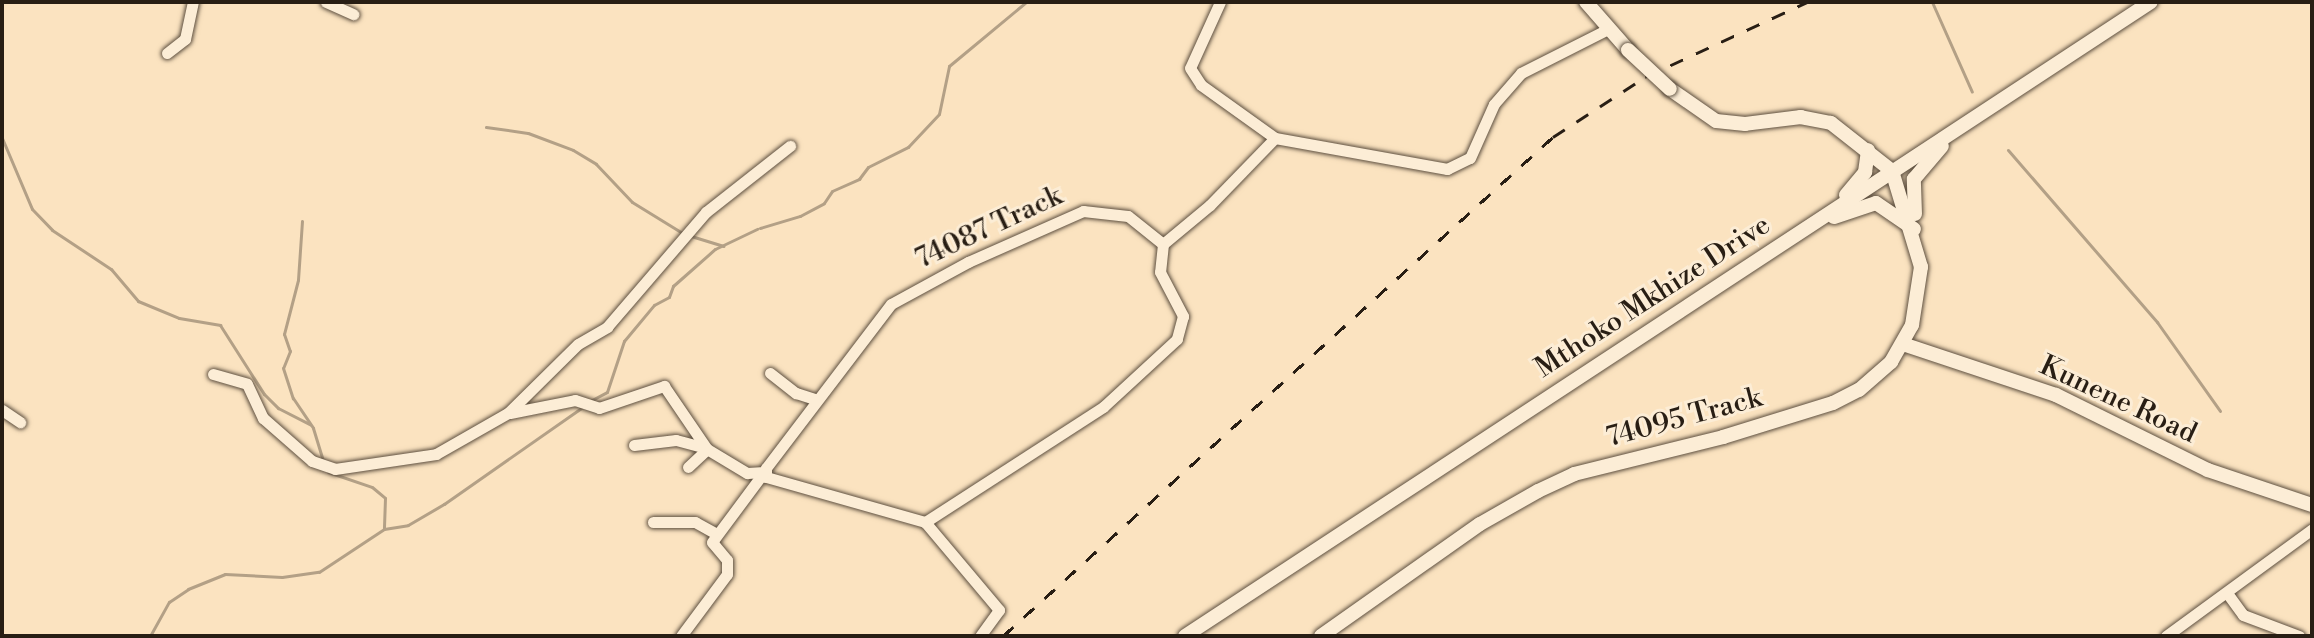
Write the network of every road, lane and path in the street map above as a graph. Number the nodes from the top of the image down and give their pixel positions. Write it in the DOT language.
graph roads {
  1 [pos="193,2"];
  2 [pos="326,2"];
  3 [pos="1220,2"];
  4 [pos="1586,2"];
  5 [pos="2151,2"];
  6 [pos="353,14"];
  7 [pos="1606,30"];
  8 [pos="167,53"];
  9 [pos="1959,128"];
  10 [pos="1275,138"];
  11 [pos="790,146"];
  12 [pos="1868,150"];
  13 [pos="1892,171"];
  14 [pos="1832,210"];
  15 [pos="1914,229"];
  16 [pos="1800,231"];
  17 [pos="1163,244"];
  18 [pos="1920,249"];
  19 [pos="1903,344"];
  20 [pos="770,373"];
  21 [pos="213,374"];
  22 [pos="817,400"];
  23 [pos="2,410"];
  24 [pos="508,413"];
  25 [pos="20,422"];
  26 [pos="634,445"];
  27 [pos="707,449"];
  28 [pos="688,467"];
  29 [pos="764,472"];
  30 [pos="2312,505"];
  31 [pos="653,522"];
  32 [pos="925,522"];
  33 [pos="2312,529"];
  34 [pos="717,534"];
  35 [pos="2227,593"];
  36 [pos="681,636"];
  37 [pos="980,636"];
  38 [pos="1185,636"];
  39 [pos="1321,636"];
  40 [pos="2166,636"];
  41 [pos="2299,636"];
  1 -- 8 [label="street"];
  2 -- 6 [label="street"];
  3 -- 10 [label="street"];
  4 -- 7 [label="street"];
  5 -- 9 [label="street, Mthoko Mkhize Drive"];
  7 -- 10 [label="street"];
  7 -- 12 [label="street, bridge"];
  9 -- 13 [label="street, Mthoko Mkhize Drive"];
  9 -- 18 [label="street"];
  10 -- 17 [label="street"];
  11 -- 24 [label="street"];
  12 -- 13 [label="street"];
  12 -- 14 [label="street"];
  13 -- 14 [label="street, Mthoko Mkhize Drive"];
  13 -- 15 [label="street, 74095 Track"];
  14 -- 16 [label="street, Mthoko Mkhize Drive"];
  15 -- 16 [label="street"];
  15 -- 18 [label="street, 74095 Track"];
  16 -- 38 [label="street, Mthoko Mkhize Drive"];
  17 -- 22 [label="street, 74087 Track"];
  17 -- 32 [label="street"];
  18 -- 19 [label="street, 74095 Track"];
  19 -- 30 [label="street, Kunene Road"];
  19 -- 39 [label="street, 74095 Track"];
  20 -- 22 [label="street"];
  21 -- 24 [label="street"];
  22 -- 29 [label="street, 74087 Track"];
  23 -- 25 [label="street"];
  24 -- 27 [label="street"];
  26 -- 27 [label="street"];
  27 -- 28 [label="street"];
  27 -- 29 [label="street"];
  29 -- 32 [label="street"];
  29 -- 34 [label="street, 74087 Track"];
  31 -- 34 [label="street"];
  32 -- 37 [label="street"];
  33 -- 35 [label="street"];
  34 -- 36 [label="street"];
  35 -- 40 [label="street"];
  35 -- 41 [label="street"];
}
